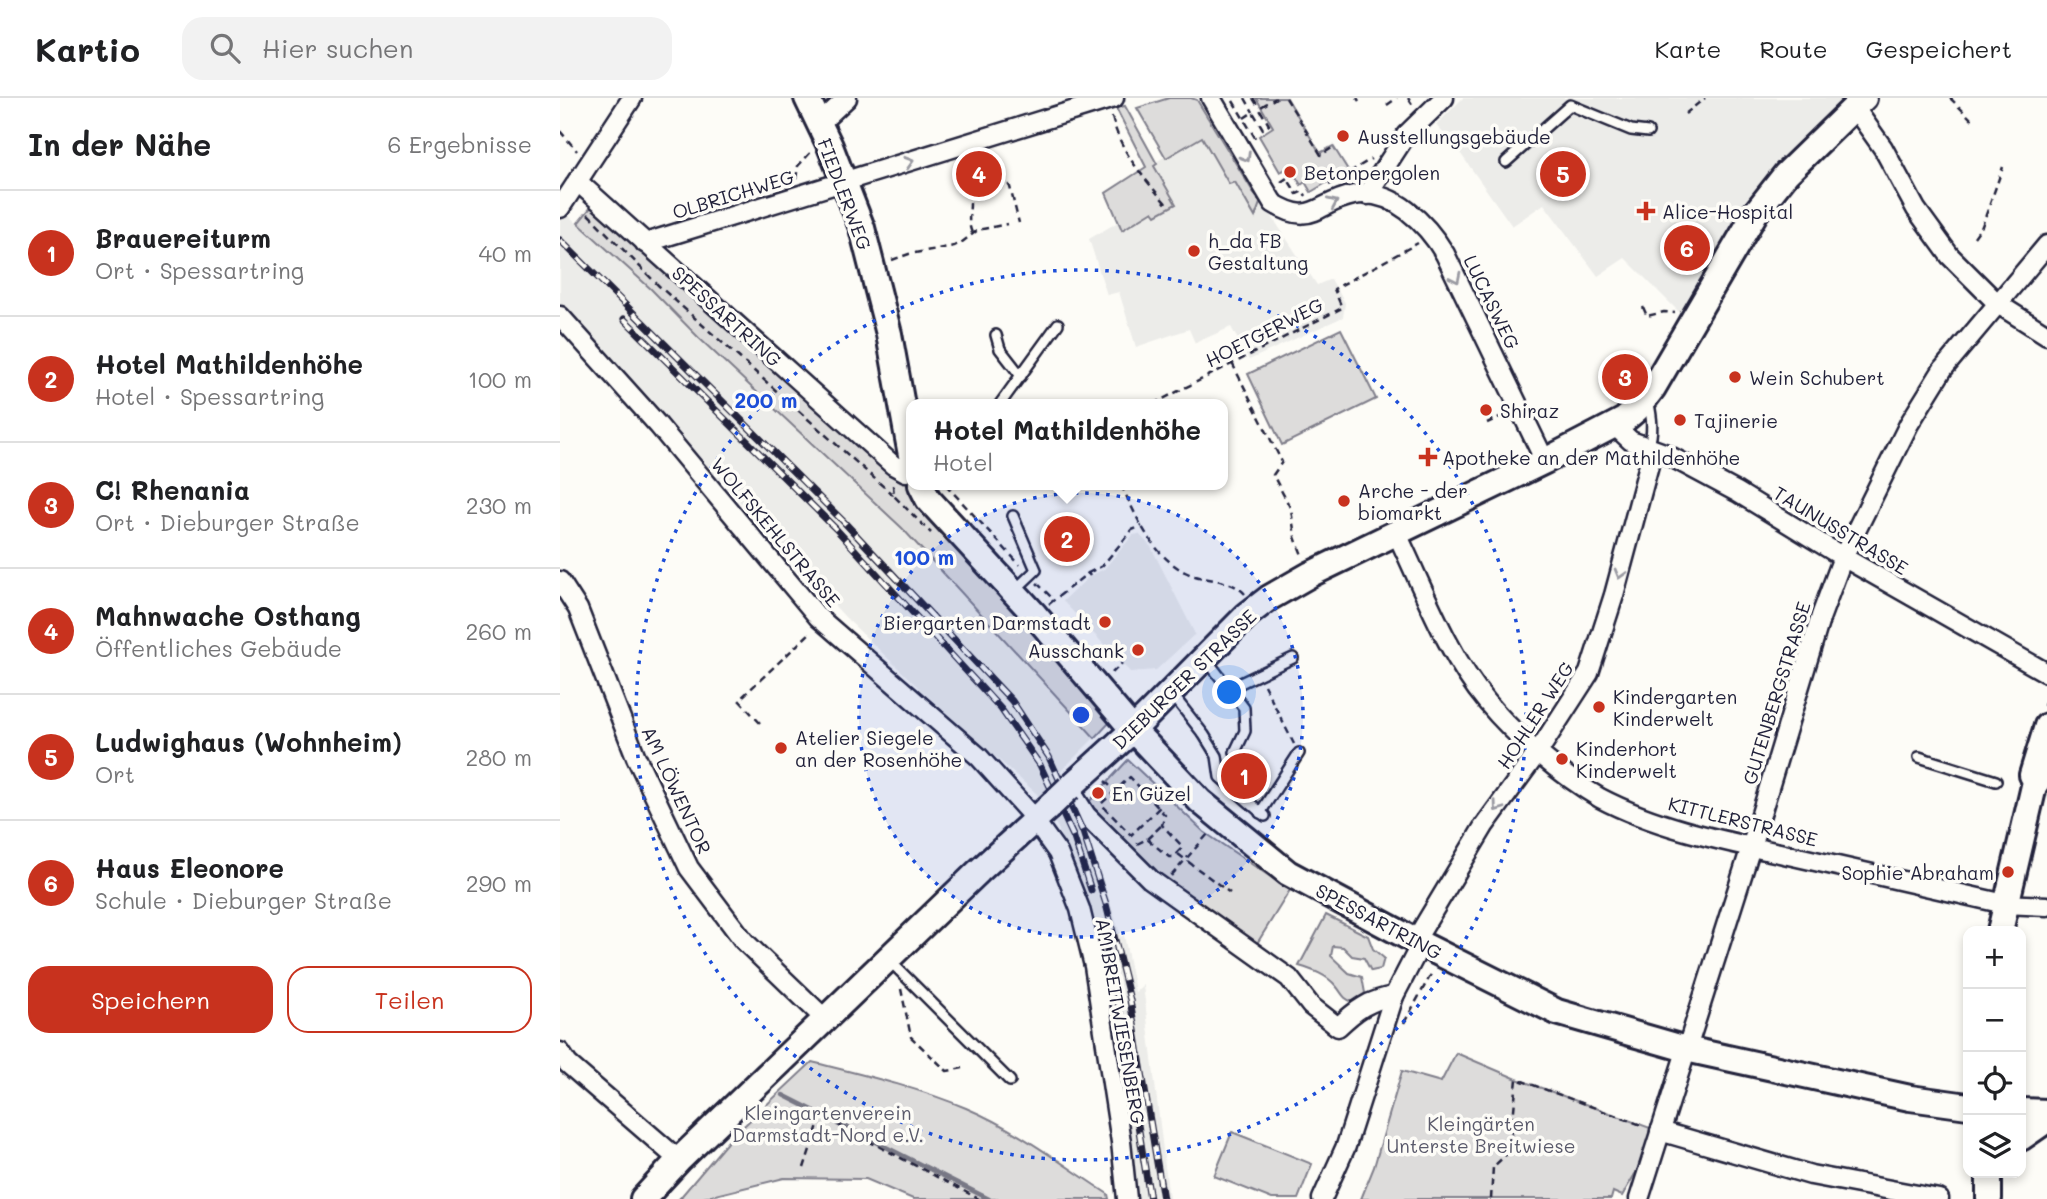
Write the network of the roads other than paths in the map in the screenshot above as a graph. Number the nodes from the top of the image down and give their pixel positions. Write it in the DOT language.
graph roads {
  1 [pos="632,98"];
  2 [pos="807,98"];
  3 [pos="847,98"];
  4 [pos="1211,98"];
  5 [pos="1444,98"];
  6 [pos="1859,103"];
  7 [pos="1112,104"];
  8 [pos="1648,132"];
  9 [pos="817,137"];
  10 [pos="1506,162"];
  11 [pos="577,181"];
  12 [pos="838,183"];
  13 [pos="1367,195"];
  14 [pos="561,206"];
  15 [pos="645,243"];
  16 [pos="2047,246"];
  17 [pos="1998,304"];
  18 [pos="560,316"];
  19 [pos="1058,324"];
  20 [pos="996,335"];
  21 [pos="2047,335"];
  22 [pos="1021,376"];
  23 [pos="1648,396"];
  24 [pos="1004,399"];
  25 [pos="1614,425"];
  26 [pos="906,428"];
  27 [pos="1650,449"];
  28 [pos="1545,461"];
  29 [pos="906,472"];
  30 [pos="931,490"];
  31 [pos="1013,516"];
  32 [pos="1397,534"];
  33 [pos="1843,557"];
  34 [pos="560,581"];
  35 [pos="1021,584"];
  36 [pos="1205,657"];
  37 [pos="1293,657"];
  38 [pos="2047,673"];
  39 [pos="1230,688"];
  40 [pos="1171,692"];
  41 [pos="2046,710"];
  42 [pos="1133,730"];
  43 [pos="1235,752"];
  44 [pos="1538,752"];
  45 [pos="1299,753"];
  46 [pos="1919,757"];
  47 [pos="2047,759"];
  48 [pos="1996,781"];
  49 [pos="2034,785"];
  50 [pos="1069,788"];
  51 [pos="1041,815"];
  52 [pos="1751,847"];
  53 [pos="2006,904"];
  54 [pos="2047,906"];
  55 [pos="2001,926"];
  56 [pos="1418,942"];
  57 [pos="892,964"];
  58 [pos="1394,996"];
  59 [pos="825,1020"];
  60 [pos="1686,1049"];
  61 [pos="560,1052"];
  62 [pos="1010,1081"];
  63 [pos="1963,1105"];
  64 [pos="2026,1111"];
  65 [pos="2047,1112"];
  66 [pos="2047,1120"];
  67 [pos="1660,1131"];
  68 [pos="2026,1135"];
  69 [pos="679,1160"];
  70 [pos="1989,1178"];
  71 [pos="643,1199"];
  72 [pos="1127,1199"];
  73 [pos="1322,1199"];
  74 [pos="1639,1199"];
  75 [pos="1939,1199"];
  76 [pos="1989,1199"];
  1 -- 11 [label="street"];
  2 -- 9 [label="main road, FIEDLERWEG"];
  3 -- 9 [label="street"];
  4 -- 13 [label="street, one-way"];
  5 -- 13 [label="street"];
  6 -- 17 [label="street"];
  6 -- 23 [label="main road, DIEBURGER STRASSE"];
  12 -- 7 [label="street, OLBRICHWEG, one-way"];
  8 -- 10 [label="lane"];
  9 -- 12 [label="main road, FIEDLERWEG"];
  11 -- 14 [label="street"];
  11 -- 15 [label="street, SPESSARTRING"];
  12 -- 15 [label="street, OLBRICHWEG"];
  12 -- 26 [label="main road, FIEDLERWEG"];
  13 -- 28 [label="street, LUCASWEG, one-way"];
  15 -- 29 [label="street, SPESSARTRING"];
  16 -- 17 [label="street, GUTENBERGSTRASSE"];
  17 -- 21 [label="street"];
  17 -- 33 [label="street, GUTENBERGSTRASSE"];
  18 -- 51 [label="street, WOLFSKEHLSTRASSE"];
  19 -- 22 [label="lane"];
  20 -- 22 [label="lane"];
  22 -- 24 [label="lane"];
  23 -- 25 [label="main road, DIEBURGER STRASSE"];
  23 -- 27 [label="lane"];
  25 -- 27 [label="street, TAUNUSSTRASSE"];
  25 -- 28 [label="main road, DIEBURGER STRASSE"];
  27 -- 33 [label="street, TAUNUSSTRASSE"];
  27 -- 44 [label="street, HOHLER WEG, one-way"];
  28 -- 32 [label="main road, DIEBURGER STRASSE"];
  30 -- 35 [label="main road, SPESSARTRING"];
  31 -- 35 [label="lane"];
  32 -- 36 [label="main road, DIEBURGER STRASSE"];
  32 -- 44 [label="street, KITTLERSTRASSE"];
  33 -- 38 [label="street, TAUNUSSTRASSE"];
  33 -- 52 [label="street, GUTENBERGSTRASSE"];
  34 -- 59 [label="street, AM LÖWENTOR"];
  35 -- 42 [label="main road, SPESSARTRING"];
  36 -- 39 [label="lane"];
  36 -- 40 [label="main road, DIEBURGER STRASSE"];
  37 -- 39 [label="lane"];
  39 -- 43 [label="lane"];
  40 -- 42 [label="main road, DIEBURGER STRASSE"];
  40 -- 45 [label="lane"];
  41 -- 49 [label="main road"];
  42 -- 50 [label="main road, DIEBURGER STRASSE"];
  42 -- 56 [label="main road, SPESSARTRING"];
  44 -- 52 [label="street, KITTLERSTRASSE"];
  44 -- 56 [label="street, HOHLER WEG, one-way"];
  46 -- 48 [label="lane"];
  47 -- 49 [label="main road"];
  49 -- 53 [label="main road"];
  50 -- 51 [label="main road, DIEBURGER STRASSE, bridge"];
  50 -- 58 [label="street"];
  51 -- 57 [label="main road, DIEBURGER STRASSE"];
  51 -- 72 [label="street, AM BREITWIESENBERG"];
  52 -- 53 [label="street, KITTLERSTRASSE"];
  52 -- 60 [label="street, GUTENBERGSTRASSE"];
  53 -- 54 [label="street, KITTLERSTRASSE"];
  53 -- 55 [label="main road"];
  56 -- 58 [label="street, HOHLER WEG"];
  56 -- 60 [label="main road, SPESSARTRING"];
  57 -- 59 [label="main road, DIEBURGER STRASSE"];
  57 -- 62 [label="lane"];
  58 -- 73 [label="street, HOHLER WEG"];
  59 -- 69 [label="main road, DIEBURGER STRASSE"];
  60 -- 63 [label="main road, SPESSARTRING"];
  60 -- 67 [label="street, GUTENBERGSTRASSE"];
  61 -- 69 [label="street"];
  64 -- 65 [label="main road"];
  66 -- 68 [label="main road"];
  67 -- 74 [label="street, GUTENBERGSTRASSE"];
  67 -- 75 [label="street"];
  69 -- 71 [label="main road, DIEBURGER STRASSE"];
  70 -- 76 [label="main road"];
}
